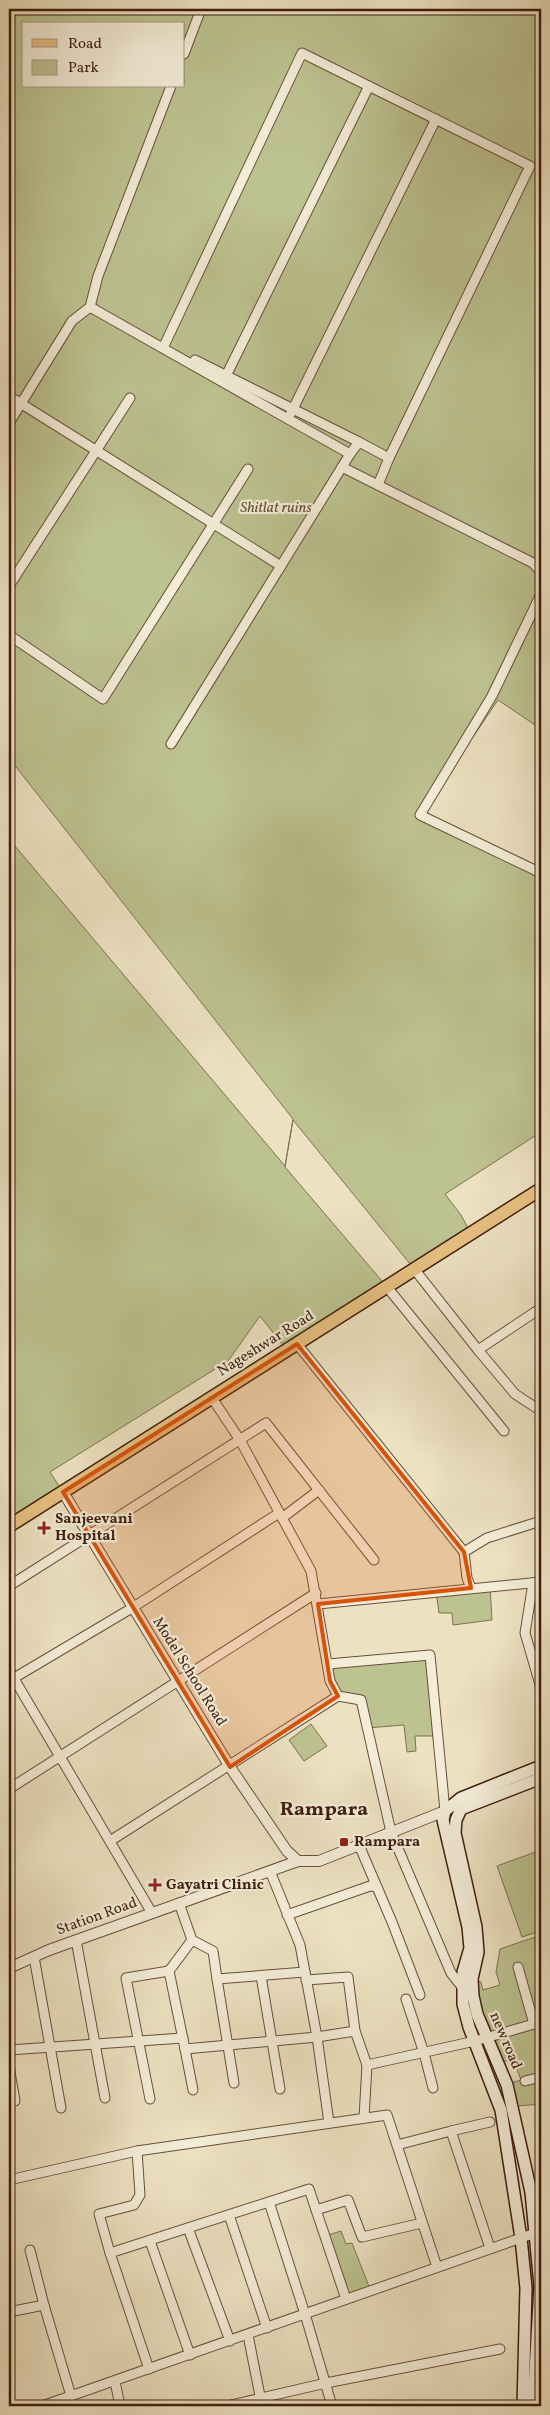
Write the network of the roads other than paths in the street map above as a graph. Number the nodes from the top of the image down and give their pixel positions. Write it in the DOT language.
graph roads {
  1 [pos="201,9"];
  2 [pos="185,51"];
  3 [pos="369,86"];
  4 [pos="170,88"];
  5 [pos="436,119"];
  6 [pos="90,307"];
  7 [pos="164,347"];
  8 [pos="225,379"];
  9 [pos="9,396"];
  10 [pos="130,398"];
  11 [pos="21,404"];
  12 [pos="293,409"];
  13 [pos="288,419"];
  14 [pos="9,423"];
  15 [pos="359,442"];
  16 [pos="96,450"];
  17 [pos="350,454"];
  18 [pos="390,458"];
  19 [pos="342,467"];
  20 [pos="248,469"];
  21 [pos="378,485"];
  22 [pos="214,524"];
  23 [pos="281,566"];
  24 [pos="541,572"];
  25 [pos="9,586"];
  26 [pos="541,594"];
  27 [pos="9,635"];
  28 [pos="171,744"];
  29 [pos="541,873"];
  30 [pos="541,1190"];
  31 [pos="414,1270"];
  32 [pos="387,1287"];
  33 [pos="541,1308"];
  34 [pos="297,1344"];
  35 [pos="478,1350"];
  36 [pos="212,1398"];
  37 [pos="541,1411"];
  38 [pos="504,1431"];
  39 [pos="240,1440"];
  40 [pos="318,1490"];
  41 [pos="63,1492"];
  42 [pos="281,1516"];
  43 [pos="541,1521"];
  44 [pos="9,1526"];
  45 [pos="88,1536"];
  46 [pos="464,1552"];
  47 [pos="374,1560"];
  48 [pos="537,1582"];
  49 [pos="9,1586"];
  50 [pos="472,1588"];
  51 [pos="316,1593"];
  52 [pos="318,1604"];
  53 [pos="132,1608"];
  54 [pos="328,1664"];
  55 [pos="9,1670"];
  56 [pos="11,1680"];
  57 [pos="177,1682"];
  58 [pos="541,1688"];
  59 [pos="338,1696"];
  60 [pos="60,1756"];
  61 [pos="541,1766"];
  62 [pos="230,1767"];
  63 [pos="541,1778"];
  64 [pos="9,1789"];
  65 [pos="461,1809"];
  66 [pos="445,1811"];
  67 [pos="391,1832"];
  68 [pos="455,1833"];
  69 [pos="110,1841"];
  70 [pos="359,1845"];
  71 [pos="298,1861"];
  72 [pos="270,1871"];
  73 [pos="377,1887"];
  74 [pos="179,1903"];
  75 [pos="152,1913"];
  76 [pos="287,1915"];
  77 [pos="76,1940"];
  78 [pos="192,1940"];
  79 [pos="34,1956"];
  80 [pos="518,1967"];
  81 [pos="9,1968"];
  82 [pos="169,1971"];
  83 [pos="261,1976"];
  84 [pos="306,1976"];
  85 [pos="217,1979"];
  86 [pos="467,1987"];
  87 [pos="420,1995"];
  88 [pos="406,1999"];
  89 [pos="538,2023"];
  90 [pos="356,2031"];
  91 [pos="317,2037"];
  92 [pos="486,2037"];
  93 [pos="183,2038"];
  94 [pos="138,2041"];
  95 [pos="273,2041"];
  96 [pos="475,2041"];
  97 [pos="94,2044"];
  98 [pos="229,2045"];
  99 [pos="50,2048"];
  100 [pos="9,2050"];
  101 [pos="185,2050"];
  102 [pos="424,2053"];
  103 [pos="367,2065"];
  104 [pos="9,2066"];
  105 [pos="541,2077"];
  106 [pos="525,2082"];
  107 [pos="234,2083"];
  108 [pos="433,2088"];
  109 [pos="280,2089"];
  110 [pos="193,2090"];
  111 [pos="105,2098"];
  112 [pos="150,2099"];
  113 [pos="15,2101"];
  114 [pos="62,2108"];
  115 [pos="364,2118"];
  116 [pos="490,2122"];
  117 [pos="329,2123"];
  118 [pos="451,2131"];
  119 [pos="397,2146"];
  120 [pos="137,2151"];
  121 [pos="9,2180"];
  122 [pos="269,2202"];
  123 [pos="316,2210"];
  124 [pos="229,2215"];
  125 [pos="422,2223"];
  126 [pos="188,2228"];
  127 [pos="538,2232"];
  128 [pos="521,2238"];
  129 [pos="150,2240"];
  130 [pos="490,2248"];
  131 [pos="30,2250"];
  132 [pos="110,2253"];
  133 [pos="437,2267"];
  134 [pos="346,2299"];
  135 [pos="44,2305"];
  136 [pos="9,2312"];
  137 [pos="306,2314"];
  138 [pos="267,2328"];
  139 [pos="248,2334"];
  140 [pos="230,2341"];
  141 [pos="500,2349"];
  142 [pos="190,2355"];
  143 [pos="149,2369"];
  144 [pos="114,2381"];
  145 [pos="326,2383"];
  146 [pos="71,2396"];
  147 [pos="261,2402"];
  148 [pos="42,2406"];
  149 [pos="120,2406"];
  150 [pos="227,2406"];
  151 [pos="332,2406"];
  152 [pos="523,2406"];
  153 [pos="533,2406"];
  1 -- 2 [label="street"];
  3 -- 5 [label="street"];
  3 -- 7 [label="street"];
  3 -- 8 [label="street"];
  4 -- 6 [label="street"];
  5 -- 12 [label="street"];
  5 -- 18 [label="street"];
  6 -- 7 [label="street"];
  6 -- 11 [label="street"];
  7 -- 8 [label="street"];
  8 -- 12 [label="street"];
  8 -- 13 [label="street"];
  9 -- 11 [label="street"];
  10 -- 16 [label="street"];
  11 -- 14 [label="street"];
  11 -- 16 [label="street"];
  12 -- 13 [label="street"];
  12 -- 15 [label="street"];
  13 -- 17 [label="street"];
  15 -- 17 [label="street"];
  15 -- 18 [label="street"];
  16 -- 22 [label="street"];
  16 -- 25 [label="street"];
  17 -- 19 [label="street"];
  18 -- 21 [label="street"];
  19 -- 21 [label="street"];
  19 -- 23 [label="street"];
  20 -- 22 [label="street"];
  21 -- 24 [label="street"];
  22 -- 23 [label="street"];
  22 -- 27 [label="street"];
  23 -- 28 [label="street"];
  26 -- 29 [label="street"];
  30 -- 31 [label="main road, Nageshwar Road"];
  31 -- 32 [label="main road, Nageshwar Road"];
  31 -- 35 [label="street"];
  32 -- 34 [label="main road, Nageshwar Road"];
  32 -- 38 [label="street"];
  33 -- 35 [label="street"];
  34 -- 36 [label="main road, Nageshwar Road"];
  34 -- 46 [label="street"];
  35 -- 37 [label="street"];
  36 -- 39 [label="street"];
  36 -- 41 [label="main road, Nageshwar Road"];
  39 -- 40 [label="street"];
  39 -- 42 [label="street"];
  39 -- 45 [label="street"];
  40 -- 42 [label="street"];
  40 -- 47 [label="street"];
  41 -- 44 [label="main road, Nageshwar Road"];
  41 -- 45 [label="street, Model School Road"];
  42 -- 51 [label="street"];
  42 -- 53 [label="street"];
  43 -- 46 [label="street"];
  45 -- 49 [label="street"];
  45 -- 53 [label="street, Model School Road"];
  46 -- 50 [label="street"];
  48 -- 50 [label="street"];
  48 -- 58 [label="street"];
  50 -- 52 [label="street"];
  51 -- 52 [label="street"];
  51 -- 57 [label="street"];
  52 -- 54 [label="street"];
  53 -- 56 [label="street"];
  53 -- 57 [label="street, Model School Road"];
  54 -- 59 [label="street"];
  54 -- 66 [label="street"];
  55 -- 56 [label="street"];
  56 -- 60 [label="street"];
  57 -- 60 [label="street"];
  57 -- 62 [label="street, Model School Road"];
  59 -- 62 [label="street"];
  59 -- 67 [label="street"];
  60 -- 64 [label="street"];
  60 -- 69 [label="street"];
  61 -- 66 [label="main road"];
  62 -- 69 [label="street"];
  62 -- 71 [label="street, Model School Road"];
  63 -- 65 [label="main road"];
  65 -- 66 [label="street"];
  65 -- 68 [label="main road, new road"];
  66 -- 67 [label="street"];
  66 -- 68 [label="street"];
  66 -- 86 [label="main road, new road"];
  67 -- 70 [label="street"];
  67 -- 86 [label="street"];
  68 -- 86 [label="main road, new road"];
  69 -- 75 [label="street"];
  70 -- 71 [label="street, Station Road"];
  70 -- 73 [label="street"];
  71 -- 72 [label="street, Station Road"];
  72 -- 74 [label="street, Station Road"];
  72 -- 76 [label="street"];
  73 -- 76 [label="street"];
  73 -- 87 [label="street"];
  74 -- 75 [label="street, Station Road"];
  74 -- 78 [label="street"];
  75 -- 77 [label="street, Station Road"];
  76 -- 84 [label="street"];
  77 -- 79 [label="street, Station Road"];
  77 -- 97 [label="street"];
  78 -- 82 [label="street"];
  78 -- 85 [label="street"];
  79 -- 81 [label="street, Station Road"];
  79 -- 99 [label="street"];
  80 -- 89 [label="street"];
  82 -- 93 [label="street"];
  82 -- 94 [label="street"];
  83 -- 84 [label="street"];
  83 -- 85 [label="street"];
  83 -- 95 [label="street"];
  84 -- 90 [label="street"];
  84 -- 91 [label="street"];
  85 -- 98 [label="street"];
  86 -- 92 [label="main road, new road"];
  86 -- 96 [label="main road, new road"];
  88 -- 102 [label="street"];
  89 -- 92 [label="street"];
  90 -- 91 [label="street"];
  90 -- 103 [label="street"];
  91 -- 95 [label="street"];
  91 -- 117 [label="street"];
  92 -- 96 [label="street"];
  92 -- 127 [label="main road, new road"];
  93 -- 94 [label="street"];
  93 -- 101 [label="street"];
  94 -- 97 [label="street"];
  94 -- 112 [label="street"];
  95 -- 98 [label="street"];
  95 -- 109 [label="street"];
  96 -- 102 [label="street"];
  96 -- 128 [label="main road, new road"];
  97 -- 99 [label="street"];
  97 -- 111 [label="street"];
  98 -- 101 [label="street"];
  98 -- 107 [label="street"];
  99 -- 100 [label="street"];
  99 -- 114 [label="street"];
  101 -- 110 [label="street"];
  102 -- 103 [label="street"];
  102 -- 108 [label="street"];
  103 -- 115 [label="street"];
  104 -- 113 [label="street"];
  105 -- 106 [label="street"];
  115 -- 117 [label="street"];
  115 -- 119 [label="street"];
  116 -- 118 [label="street"];
  117 -- 120 [label="street"];
  118 -- 119 [label="street"];
  118 -- 130 [label="street"];
  119 -- 125 [label="street"];
  120 -- 121 [label="street"];
  120 -- 132 [label="street"];
  122 -- 123 [label="street"];
  122 -- 124 [label="street"];
  122 -- 137 [label="street"];
  123 -- 125 [label="street"];
  123 -- 134 [label="street"];
  124 -- 126 [label="street"];
  124 -- 138 [label="street"];
  125 -- 133 [label="street"];
  126 -- 129 [label="street"];
  126 -- 140 [label="street"];
  127 -- 128 [label="street"];
  127 -- 153 [label="main road, new road"];
  128 -- 130 [label="street"];
  128 -- 152 [label="main road, new road"];
  129 -- 132 [label="street"];
  129 -- 142 [label="street"];
  130 -- 133 [label="street"];
  131 -- 135 [label="street"];
  132 -- 143 [label="street"];
  133 -- 134 [label="street"];
  134 -- 137 [label="street"];
  135 -- 136 [label="street"];
  135 -- 146 [label="street"];
  137 -- 138 [label="street"];
  137 -- 145 [label="street"];
  138 -- 139 [label="street"];
  139 -- 140 [label="street"];
  139 -- 147 [label="street"];
  140 -- 142 [label="street"];
  141 -- 145 [label="street"];
  142 -- 143 [label="street"];
  143 -- 144 [label="street"];
  144 -- 146 [label="street"];
  144 -- 149 [label="street"];
  145 -- 147 [label="street"];
  145 -- 151 [label="street"];
  146 -- 148 [label="street"];
  147 -- 150 [label="street"];
}
